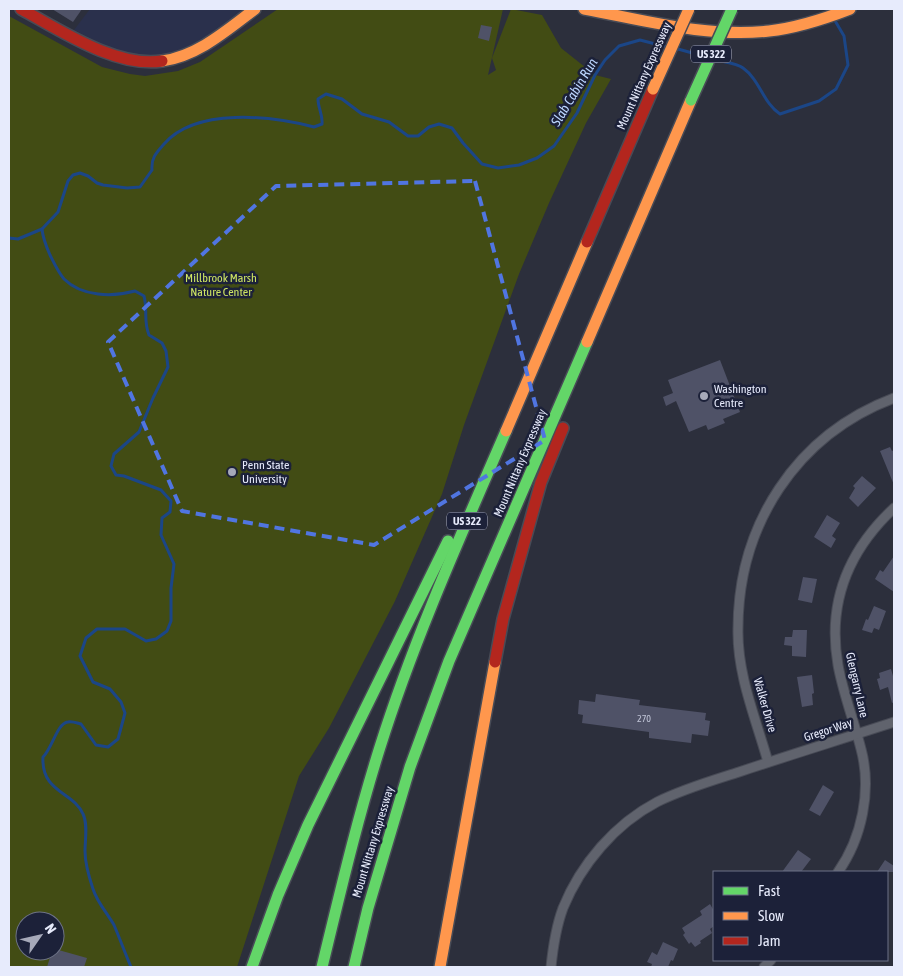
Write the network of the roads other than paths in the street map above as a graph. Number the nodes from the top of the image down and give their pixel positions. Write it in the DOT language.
graph roads {
  1 [pos="21,9"];
  2 [pos="255,9"];
  3 [pos="584,9"];
  4 [pos="688,9"];
  5 [pos="732,9"];
  6 [pos="847,10"];
  7 [pos="676,138"];
  8 [pos="561,304"];
  9 [pos="894,398"];
  10 [pos="894,508"];
  11 [pos="894,722"];
  12 [pos="857,734"];
  13 [pos="768,762"];
  14 [pos="839,871"];
  15 [pos="252,967"];
  16 [pos="322,967"];
  17 [pos="354,967"];
  18 [pos="440,967"];
  19 [pos="551,967"];
  1 -- 2 [label="main road"];
  3 -- 6 [label="main road"];
  4 -- 8 [label="main road, Mount Nittany Expressway / US 322, bridge"];
  5 -- 7 [label="main road, Mount Nittany Expressway / US 322, bridge"];
  7 -- 17 [label="main road, Mount Nittany Expressway / US 322"];
  7 -- 18 [label="main road"];
  8 -- 15 [label="main road"];
  8 -- 16 [label="main road, Mount Nittany Expressway / US 322"];
  9 -- 13 [label="street, Walker Drive"];
  10 -- 12 [label="street, Glengarry Lane"];
  11 -- 12 [label="street, Gregor Way"];
  12 -- 13 [label="street, Gregor Way"];
  12 -- 14 [label="street, Glengarry Lane"];
  13 -- 19 [label="street"];
}
